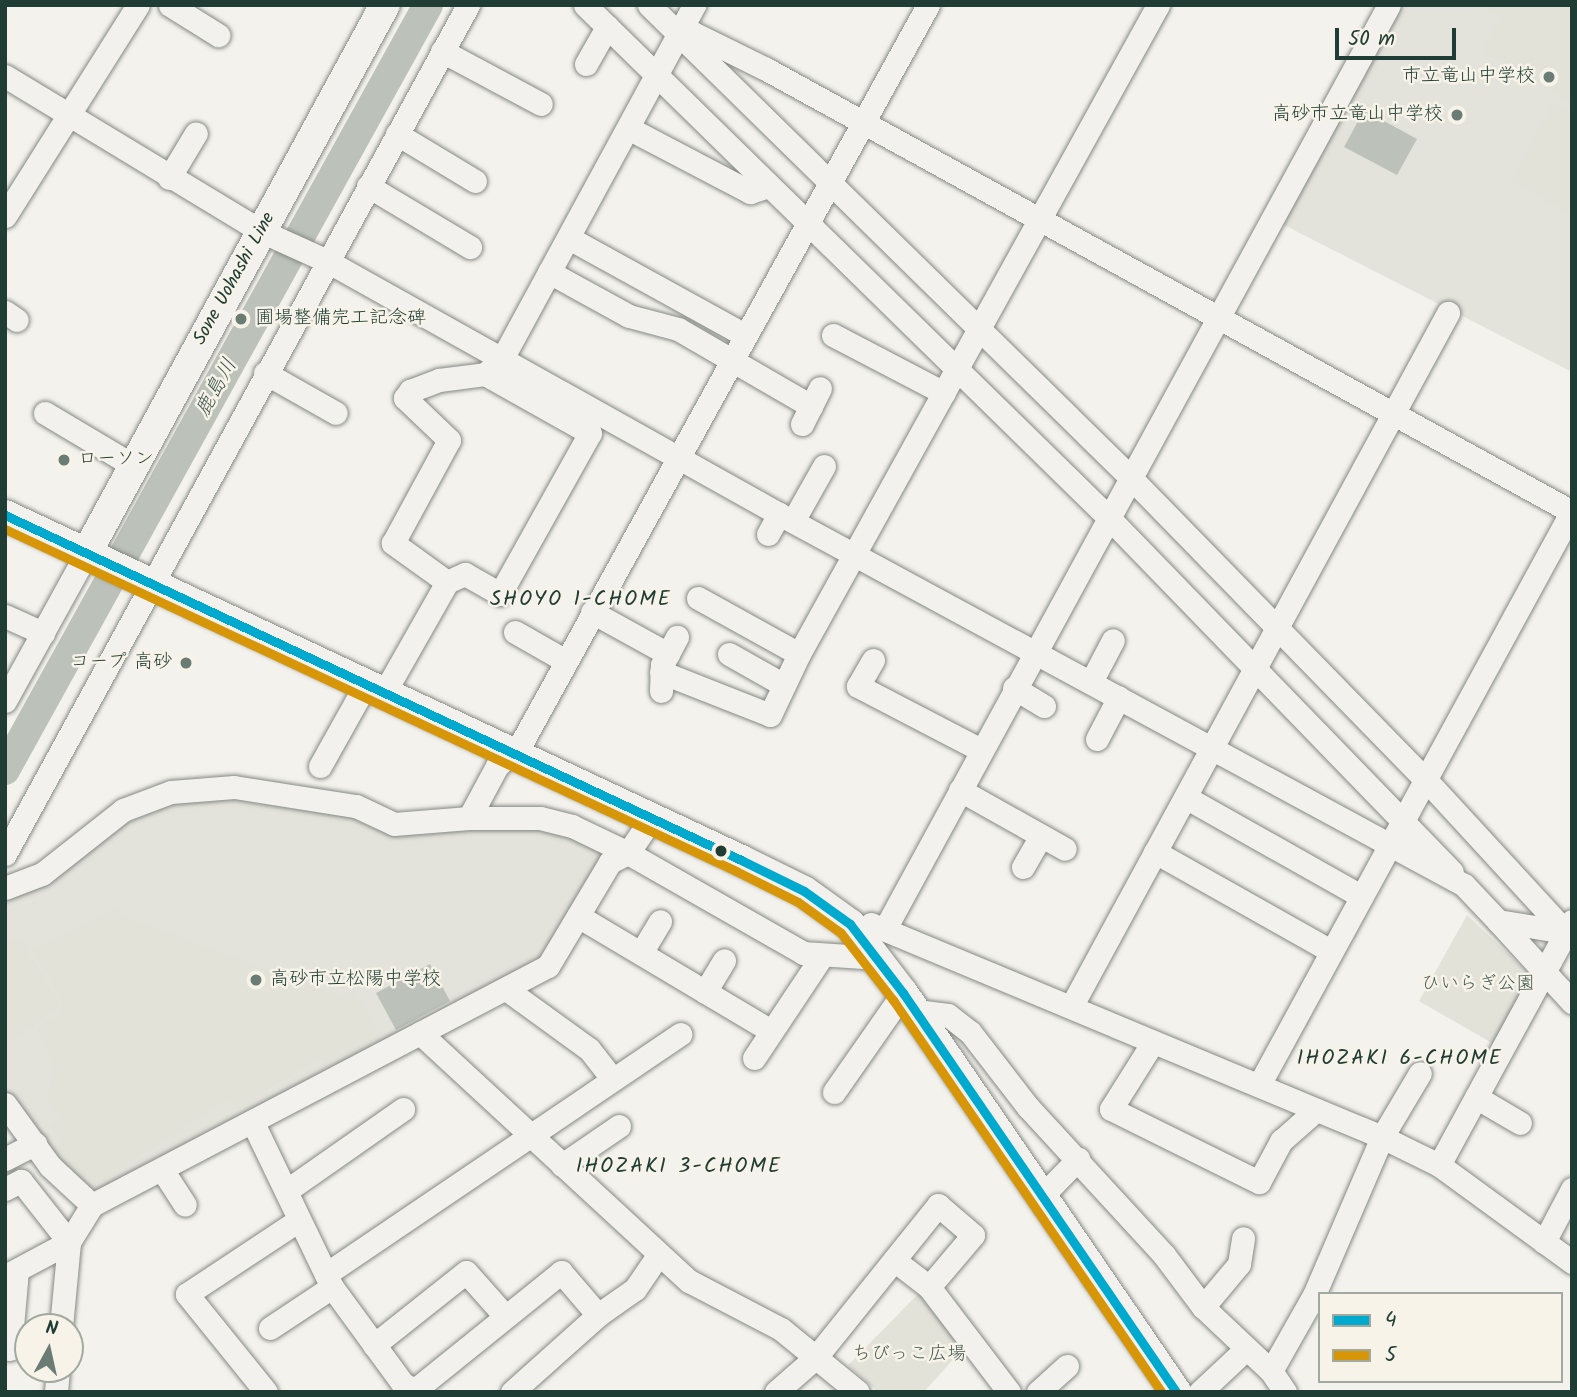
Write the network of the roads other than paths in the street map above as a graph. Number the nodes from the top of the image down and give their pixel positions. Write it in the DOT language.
graph roads {
  1 [pos="138,5"];
  2 [pos="170,5"];
  3 [pos="385,5"];
  4 [pos="468,5"];
  5 [pos="585,5"];
  6 [pos="649,5"];
  7 [pos="694,5"];
  8 [pos="928,5"];
  9 [pos="1158,5"];
  10 [pos="1390,5"];
  11 [pos="208,22"];
  12 [pos="607,27"];
  13 [pos="678,34"];
  14 [pos="442,51"];
  15 [pos="586,64"];
  16 [pos="656,75"];
  17 [pos="5,76"];
  18 [pos="541,104"];
  19 [pos="68,114"];
  20 [pos="863,123"];
  21 [pos="628,128"];
  22 [pos="196,133"];
  23 [pos="397,134"];
  24 [pos="169,178"];
  25 [pos="475,181"];
  26 [pos="828,185"];
  27 [pos="368,186"];
  28 [pos="769,186"];
  29 [pos="5,216"];
  30 [pos="1040,219"];
  31 [pos="808,224"];
  32 [pos="261,231"];
  33 [pos="569,238"];
  34 [pos="470,247"];
  35 [pos="327,261"];
  36 [pos="550,272"];
  37 [pos="1448,313"];
  38 [pos="1218,317"];
  39 [pos="979,331"];
  40 [pos="745,335"];
  41 [pos="834,335"];
  42 [pos="733,363"];
  43 [pos="494,367"];
  44 [pos="957,369"];
  45 [pos="265,373"];
  46 [pos="944,393"];
  47 [pos="811,406"];
  48 [pos="45,413"];
  49 [pos="336,413"];
  50 [pos="1394,414"];
  51 [pos="682,459"];
  52 [pos="134,466"];
  53 [pos="824,466"];
  54 [pos="1130,477"];
  55 [pos="1571,512"];
  56 [pos="5,515"];
  57 [pos="1108,517"];
  58 [pos="780,523"];
  59 [pos="855,553"];
  60 [pos="95,558"];
  61 [pos="142,579"];
  62 [pos="447,582"];
  63 [pos="713,600"];
  64 [pos="592,612"];
  65 [pos="5,615"];
  66 [pos="1276,626"];
  67 [pos="515,632"];
  68 [pos="43,633"];
  69 [pos="1113,640"];
  70 [pos="1034,651"];
  71 [pos="729,654"];
  72 [pos="799,654"];
  73 [pos="873,660"];
  74 [pos="566,661"];
  75 [pos="1254,665"];
  76 [pos="1091,682"];
  77 [pos="784,685"];
  78 [pos="375,688"];
  79 [pos="1014,688"];
  80 [pos="1119,697"];
  81 [pos="5,701"];
  82 [pos="1044,706"];
  83 [pos="1097,739"];
  84 [pos="1213,747"];
  85 [pos="981,750"];
  86 [pos="512,753"];
  87 [pos="320,766"];
  88 [pos="1426,780"];
  89 [pos="960,790"];
  90 [pos="1187,798"];
  91 [pos="469,818"];
  92 [pos="651,819"];
  93 [pos="1403,821"];
  94 [pos="1041,836"];
  95 [pos="1388,848"];
  96 [pos="1065,849"];
  97 [pos="1155,852"];
  98 [pos="628,853"];
  99 [pos="5,854"];
  100 [pos="1023,867"];
  101 [pos="1464,885"];
  102 [pos="5,888"];
  103 [pos="1362,896"];
  104 [pos="578,916"];
  105 [pos="660,921"];
  106 [pos="1498,921"];
  107 [pos="850,924"];
  108 [pos="886,927"];
  109 [pos="1570,930"];
  110 [pos="1331,951"];
  111 [pos="641,953"];
  112 [pos="822,956"];
  113 [pos="878,958"];
  114 [pos="723,960"];
  115 [pos="1546,973"];
  116 [pos="506,989"];
  117 [pos="705,992"];
  118 [pos="909,1002"];
  119 [pos="1572,1002"];
  120 [pos="1071,1007"];
  121 [pos="771,1031"];
  122 [pos="420,1033"];
  123 [pos="680,1034"];
  124 [pos="1153,1042"];
  125 [pos="754,1058"];
  126 [pos="1420,1073"];
  127 [pos="611,1077"];
  128 [pos="847,1084"];
  129 [pos="1259,1085"];
  130 [pos="1476,1097"];
  131 [pos="5,1104"];
  132 [pos="403,1109"];
  133 [pos="1316,1110"];
  134 [pos="253,1123"];
  135 [pos="1520,1123"];
  136 [pos="619,1126"];
  137 [pos="528,1134"];
  138 [pos="1382,1137"];
  139 [pos="35,1144"];
  140 [pos="5,1159"];
  141 [pos="1077,1159"];
  142 [pos="562,1165"];
  143 [pos="1439,1165"];
  144 [pos="163,1171"];
  145 [pos="5,1189"];
  146 [pos="1572,1189"];
  147 [pos="286,1191"];
  148 [pos="1042,1196"];
  149 [pos="92,1205"];
  150 [pos="185,1205"];
  151 [pos="299,1220"];
  152 [pos="1243,1238"];
  153 [pos="69,1242"];
  154 [pos="1544,1242"];
  155 [pos="659,1254"];
  156 [pos="894,1260"];
  157 [pos="1572,1262"];
  158 [pos="11,1273"];
  159 [pos="329,1281"];
  160 [pos="929,1287"];
  161 [pos="1203,1307"];
  162 [pos="62,1313"];
  163 [pos="598,1315"];
  164 [pos="505,1316"];
  165 [pos="270,1328"];
  166 [pos="374,1345"];
  167 [pos="14,1349"];
  168 [pos="1247,1349"];
  169 [pos="816,1357"];
  170 [pos="1067,1366"];
  171 [pos="1271,1371"];
  172 [pos="417,1391"];
  173 [pos="266,1392"];
  174 [pos="512,1392"];
  175 [pos="776,1392"];
  176 [pos="858,1392"];
  177 [pos="1009,1392"];
  178 [pos="1038,1392"];
  179 [pos="1176,1392"];
  180 [pos="1200,1392"];
  181 [pos="1286,1392"];
  1 -- 19 [label="street"];
  2 -- 11 [label="street"];
  3 -- 32 [label="main road, Sone Uohashi Line"];
  4 -- 14 [label="street"];
  5 -- 12 [label="street"];
  6 -- 13 [label="street"];
  7 -- 13 [label="street"];
  8 -- 20 [label="street"];
  9 -- 30 [label="street"];
  10 -- 38 [label="street"];
  12 -- 15 [label="street"];
  12 -- 16 [label="street"];
  13 -- 16 [label="street"];
  13 -- 20 [label="street"];
  13 -- 26 [label="street"];
  14 -- 18 [label="street"];
  14 -- 23 [label="street"];
  16 -- 21 [label="street"];
  16 -- 28 [label="street"];
  17 -- 19 [label="street"];
  19 -- 24 [label="street"];
  19 -- 29 [label="street"];
  20 -- 26 [label="street"];
  20 -- 30 [label="street"];
  21 -- 28 [label="street"];
  21 -- 33 [label="street"];
  22 -- 24 [label="street"];
  23 -- 25 [label="street"];
  23 -- 27 [label="street"];
  24 -- 32 [label="street"];
  26 -- 31 [label="street"];
  26 -- 39 [label="street"];
  27 -- 34 [label="street"];
  27 -- 35 [label="street"];
  28 -- 31 [label="street"];
  30 -- 38 [label="street"];
  30 -- 39 [label="street"];
  31 -- 40 [label="street"];
  31 -- 44 [label="street"];
  32 -- 35 [label="street"];
  32 -- 52 [label="main road, Sone Uohashi Line"];
  33 -- 36 [label="street"];
  33 -- 40 [label="street"];
  35 -- 43 [label="street"];
  35 -- 45 [label="street"];
  36 -- 42 [label="street"];
  36 -- 43 [label="street"];
  37 -- 50 [label="street"];
  38 -- 50 [label="street"];
  38 -- 54 [label="street"];
  39 -- 44 [label="street"];
  39 -- 54 [label="street"];
  40 -- 42 [label="street"];
  41 -- 46 [label="street"];
  42 -- 47 [label="street"];
  42 -- 51 [label="street"];
  43 -- 51 [label="street"];
  43 -- 62 [label="street"];
  43 -- 62 [label="street"];
  44 -- 46 [label="street"];
  44 -- 57 [label="street"];
  45 -- 49 [label="street"];
  45 -- 61 [label="street"];
  46 -- 59 [label="street"];
  48 -- 52 [label="street"];
  50 -- 55 [label="street"];
  50 -- 66 [label="street"];
  51 -- 58 [label="street"];
  51 -- 64 [label="street"];
  52 -- 60 [label="main road, Sone Uohashi Line"];
  53 -- 58 [label="street"];
  54 -- 57 [label="street"];
  54 -- 66 [label="street"];
  55 -- 88 [label="street"];
  56 -- 60 [label="main road"];
  57 -- 70 [label="street"];
  57 -- 75 [label="street"];
  58 -- 59 [label="street"];
  59 -- 70 [label="street"];
  59 -- 72 [label="street"];
  60 -- 61 [label="main road"];
  60 -- 68 [label="street"];
  61 -- 78 [label="main road"];
  61 -- 99 [label="street"];
  62 -- 78 [label="street"];
  63 -- 72 [label="street"];
  64 -- 74 [label="street"];
  64 -- 77 [label="street"];
  65 -- 68 [label="street"];
  66 -- 75 [label="street"];
  66 -- 88 [label="street"];
  67 -- 74 [label="street"];
  68 -- 81 [label="street"];
  69 -- 76 [label="street"];
  70 -- 76 [label="street"];
  70 -- 79 [label="street"];
  71 -- 77 [label="street"];
  72 -- 77 [label="street"];
  73 -- 85 [label="street"];
  74 -- 86 [label="street"];
  75 -- 84 [label="street"];
  75 -- 93 [label="street"];
  76 -- 80 [label="street"];
  78 -- 86 [label="main road"];
  78 -- 87 [label="street"];
  79 -- 82 [label="street"];
  79 -- 85 [label="street"];
  80 -- 83 [label="street"];
  80 -- 84 [label="street"];
  84 -- 90 [label="street"];
  84 -- 95 [label="street"];
  85 -- 89 [label="street"];
  86 -- 91 [label="street"];
  86 -- 92 [label="main road"];
  88 -- 93 [label="street"];
  88 -- 109 [label="street"];
  89 -- 94 [label="street"];
  89 -- 108 [label="street"];
  90 -- 97 [label="street"];
  90 -- 103 [label="street"];
  91 -- 98 [label="street"];
  91 -- 102 [label="street"];
  92 -- 98 [label="street"];
  92 -- 107 [label="main road"];
  93 -- 95 [label="street"];
  93 -- 101 [label="street"];
  94 -- 96 [label="street"];
  94 -- 100 [label="street"];
  95 -- 101 [label="street"];
  95 -- 103 [label="street"];
  97 -- 110 [label="street"];
  97 -- 120 [label="street"];
  98 -- 104 [label="street"];
  98 -- 112 [label="street"];
  101 -- 106 [label="street"];
  103 -- 110 [label="street"];
  104 -- 111 [label="street"];
  104 -- 116 [label="street"];
  105 -- 111 [label="street"];
  106 -- 109 [label="street"];
  106 -- 115 [label="street"];
  107 -- 108 [label="street"];
  107 -- 113 [label="main road"];
  108 -- 120 [label="street"];
  109 -- 115 [label="street"];
  110 -- 129 [label="street"];
  111 -- 117 [label="street"];
  112 -- 113 [label="street"];
  112 -- 121 [label="street"];
  113 -- 118 [label="main road"];
  114 -- 117 [label="street"];
  115 -- 119 [label="street"];
  115 -- 130 [label="street"];
  116 -- 122 [label="street"];
  116 -- 127 [label="street"];
  117 -- 121 [label="street"];
  118 -- 128 [label="street"];
  118 -- 141 [label="street"];
  118 -- 148 [label="main road"];
  120 -- 124 [label="street"];
  121 -- 125 [label="street"];
  122 -- 134 [label="street"];
  122 -- 137 [label="street"];
  123 -- 127 [label="street"];
  124 -- 129 [label="street"];
  124 -- 133 [label="street"];
  126 -- 138 [label="street"];
  127 -- 137 [label="street"];
  129 -- 133 [label="street"];
  130 -- 135 [label="street"];
  130 -- 143 [label="street"];
  131 -- 139 [label="street"];
  132 -- 147 [label="street"];
  133 -- 138 [label="street"];
  134 -- 144 [label="street"];
  134 -- 147 [label="street"];
  136 -- 142 [label="street"];
  137 -- 142 [label="street"];
  137 -- 159 [label="street"];
  138 -- 143 [label="street"];
  138 -- 171 [label="street"];
  139 -- 140 [label="street"];
  139 -- 149 [label="street"];
  141 -- 148 [label="street"];
  141 -- 161 [label="street"];
  142 -- 155 [label="street"];
  143 -- 154 [label="street"];
  144 -- 149 [label="street"];
  144 -- 150 [label="street"];
  145 -- 153 [label="street"];
  146 -- 154 [label="street"];
  147 -- 151 [label="street"];
  148 -- 179 [label="main road"];
  149 -- 153 [label="street"];
  151 -- 159 [label="street"];
  151 -- 173 [label="street"];
  152 -- 161 [label="street"];
  153 -- 158 [label="street"];
  153 -- 162 [label="street"];
  154 -- 157 [label="street"];
  155 -- 163 [label="street"];
  155 -- 169 [label="street"];
  156 -- 160 [label="street"];
  156 -- 160 [label="street"];
  156 -- 169 [label="street"];
  158 -- 167 [label="street"];
  159 -- 165 [label="street"];
  159 -- 166 [label="street"];
  160 -- 177 [label="street"];
  161 -- 168 [label="street"];
  163 -- 164 [label="street"];
  163 -- 174 [label="street"];
  164 -- 166 [label="street"];
  164 -- 172 [label="street"];
  166 -- 172 [label="street"];
  168 -- 171 [label="street"];
  168 -- 180 [label="street"];
  169 -- 175 [label="street"];
  169 -- 176 [label="street"];
  170 -- 178 [label="street"];
  171 -- 181 [label="street"];
}
